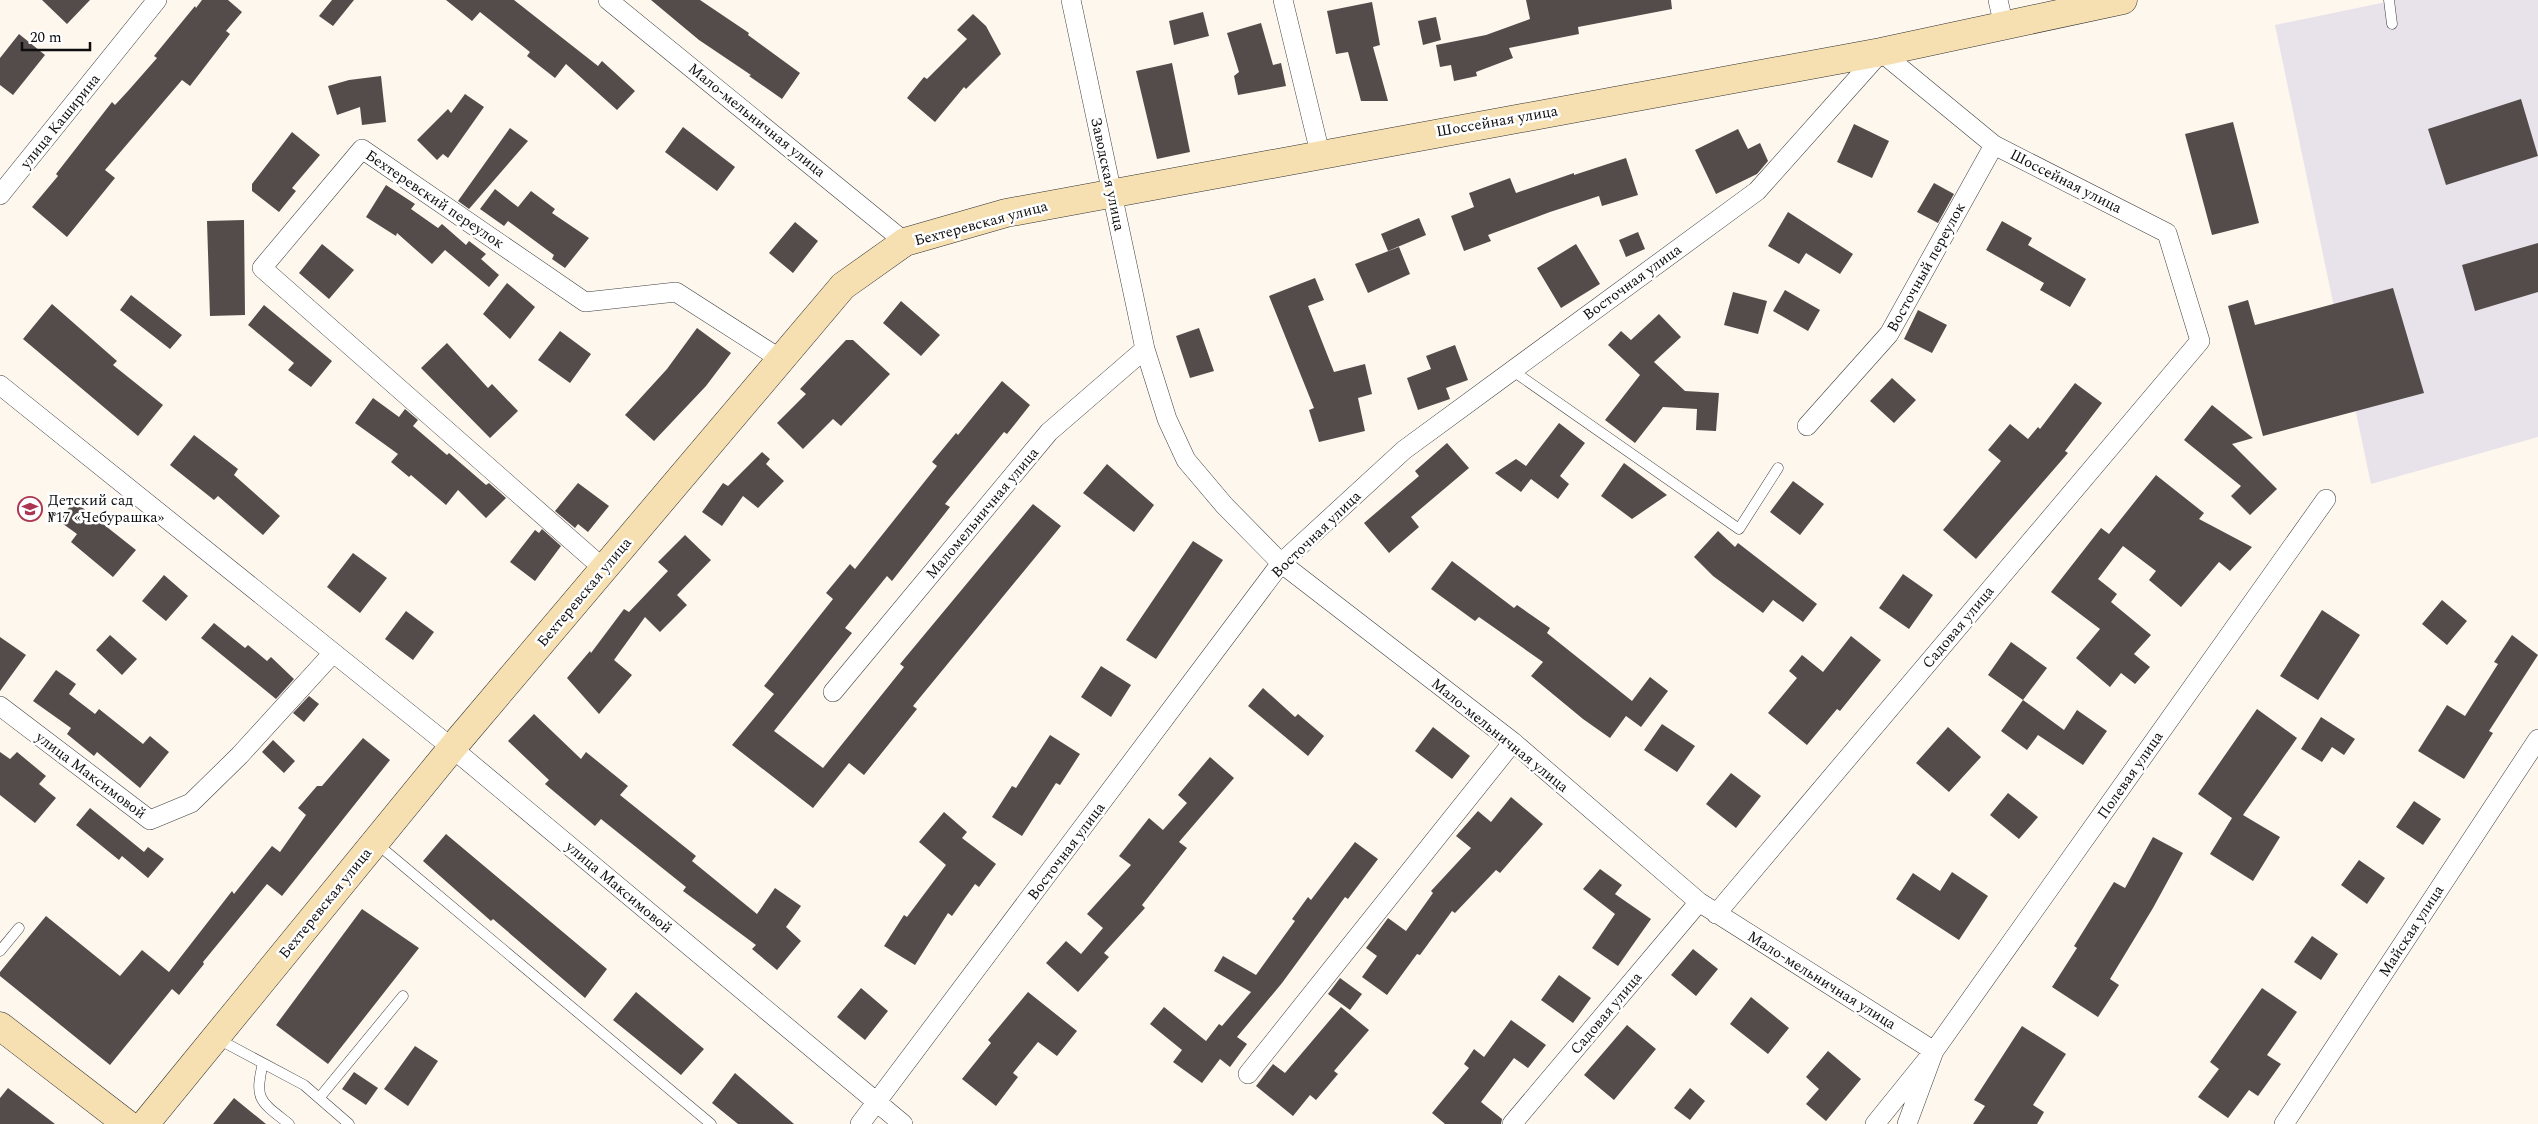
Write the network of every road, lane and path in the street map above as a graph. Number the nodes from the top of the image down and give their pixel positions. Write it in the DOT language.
graph roads {
  1 [pos="157,0"];
  2 [pos="608,0"];
  3 [pos="1071,0"];
  4 [pos="1283,0"];
  5 [pos="2122,0"];
  6 [pos="2389,0"];
  7 [pos="2059,7"];
  8 [pos="2001,13"];
  9 [pos="2392,24"];
  10 [pos="1882,52"];
  11 [pos="1994,145"];
  12 [pos="1320,154"];
  13 [pos="1112,192"];
  14 [pos="0,195"];
  15 [pos="905,242"];
  16 [pos="2200,341"];
  17 [pos="1145,348"];
  18 [pos="782,360"];
  19 [pos="1512,371"];
  20 [pos="0,385"];
  21 [pos="1807,426"];
  22 [pos="1778,468"];
  23 [pos="2326,499"];
  24 [pos="1281,563"];
  25 [pos="604,569"];
  26 [pos="333,652"];
  27 [pos="833,692"];
  28 [pos="0,706"];
  29 [pos="2538,739"];
  30 [pos="1512,742"];
  31 [pos="452,748"];
  32 [pos="375,842"];
  33 [pos="1699,902"];
  34 [pos="1716,914"];
  35 [pos="19,928"];
  36 [pos="0,951"];
  37 [pos="403,996"];
  38 [pos="0,1026"];
  39 [pos="215,1038"];
  40 [pos="1934,1051"];
  41 [pos="263,1063"];
  42 [pos="1248,1074"];
  43 [pos="320,1097"];
  44 [pos="877,1102"];
  45 [pos="127,1124"];
  46 [pos="145,1124"];
  47 [pos="289,1124"];
  48 [pos="349,1124"];
  49 [pos="712,1124"];
  50 [pos="860,1124"];
  51 [pos="903,1124"];
  52 [pos="1512,1124"];
  53 [pos="1876,1124"];
  54 [pos="1907,1124"];
  55 [pos="2284,1124"];
  1 -- 14 [label="street, улица Каширина"];
  2 -- 15 [label="street, Мало-мельничная улица"];
  3 -- 13 [label="street, Заводская улица"];
  4 -- 12 [label="street"];
  5 -- 7 [label="main road, Шоссейная улица"];
  6 -- 9 [label="lane"];
  7 -- 8 [label="main road, Шоссейная улица"];
  8 -- 10 [label="main road, Шоссейная улица"];
  10 -- 11 [label="street, Шоссейная улица"];
  10 -- 12 [label="main road, Шоссейная улица"];
  10 -- 19 [label="street, Восточная улица"];
  11 -- 16 [label="street, Шоссейная улица"];
  11 -- 21 [label="street, Восточный переулок"];
  12 -- 13 [label="main road, Шоссейная улица"];
  13 -- 15 [label="main road, Бехтеревская улица"];
  13 -- 17 [label="street, Заводская улица"];
  15 -- 18 [label="main road, Бехтеревская улица"];
  16 -- 34 [label="street, Садовая улица"];
  17 -- 24 [label="street, Мало-мельничная улица"];
  17 -- 27 [label="street, Маломельничная улица"];
  18 -- 25 [label="main road, Бехтеревская улица"];
  18 -- 25 [label="street, Бехтеревский переулок"];
  19 -- 22 [label="lane"];
  19 -- 24 [label="street, Восточная улица"];
  20 -- 26 [label="street, улица Максимовой"];
  23 -- 40 [label="street, Полевая улица"];
  24 -- 30 [label="street, Мало-мельничная улица"];
  24 -- 44 [label="street, Восточная улица"];
  25 -- 31 [label="main road, Бехтеревская улица"];
  26 -- 28 [label="street, улица Максимовой"];
  26 -- 31 [label="street, улица Максимовой"];
  29 -- 55 [label="street, Майская улица"];
  30 -- 33 [label="street, Мало-мельничная улица"];
  30 -- 42 [label="street"];
  31 -- 32 [label="main road, Бехтеревская улица"];
  31 -- 44 [label="street, улица Максимовой"];
  32 -- 39 [label="main road, Бехтеревская улица"];
  32 -- 49 [label="lane"];
  33 -- 34 [label="street, Мало-мельничная улица"];
  33 -- 52 [label="street, Садовая улица"];
  34 -- 40 [label="street, Мало-мельничная улица"];
  35 -- 36 [label="lane"];
  37 -- 43 [label="lane"];
  38 -- 45 [label="main road"];
  39 -- 41 [label="lane"];
  39 -- 46 [label="main road, Бехтеревская улица"];
  40 -- 53 [label="street, Полевая улица"];
  40 -- 54 [label="street, Полевая улица"];
  41 -- 43 [label="lane"];
  41 -- 47 [label="lane"];
  43 -- 48 [label="lane"];
  44 -- 50 [label="street, Восточная улица"];
  44 -- 51 [label="street, улица Максимовой"];
}
